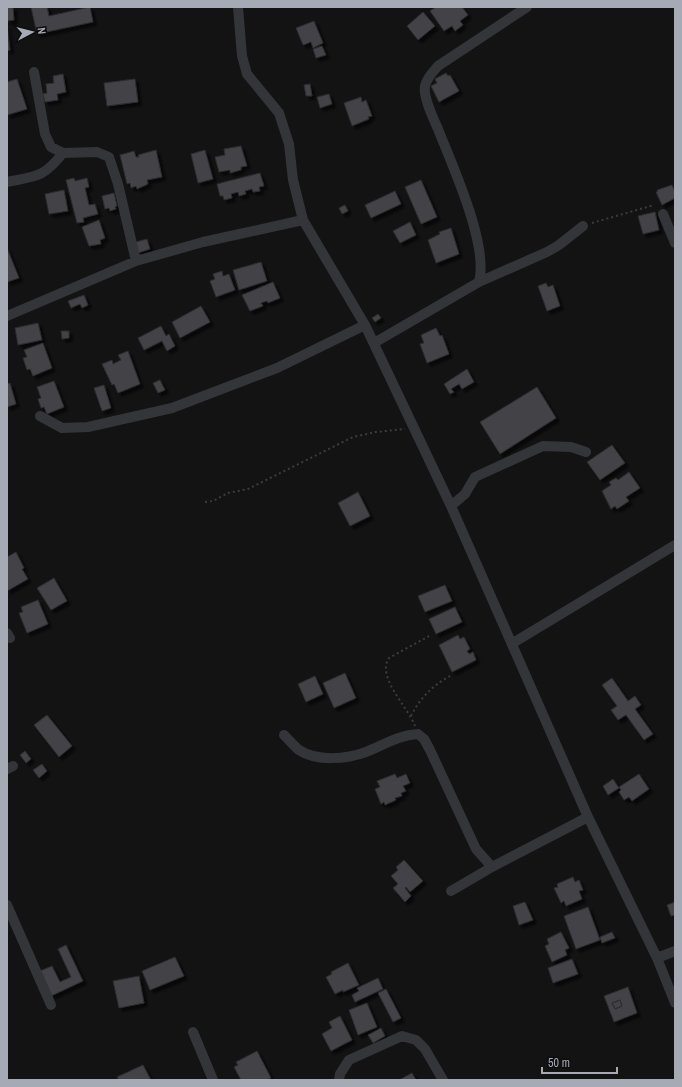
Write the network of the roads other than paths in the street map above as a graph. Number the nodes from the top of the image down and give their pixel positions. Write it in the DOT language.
graph roads {
  1 [pos="238,7"];
  2 [pos="527,7"];
  3 [pos="34,72"];
  4 [pos="63,153"];
  5 [pos="7,182"];
  6 [pos="663,214"];
  7 [pos="303,220"];
  8 [pos="583,226"];
  9 [pos="675,243"];
  10 [pos="136,261"];
  11 [pos="479,282"];
  12 [pos="7,316"];
  13 [pos="365,325"];
  14 [pos="374,343"];
  15 [pos="40,416"];
  16 [pos="586,452"];
  17 [pos="451,506"];
  18 [pos="675,545"];
  19 [pos="513,643"];
  20 [pos="284,735"];
  21 [pos="588,817"];
  22 [pos="492,867"];
  23 [pos="451,891"];
  24 [pos="7,905"];
  25 [pos="675,951"];
  26 [pos="657,958"];
  27 [pos="675,1003"];
  28 [pos="51,1005"];
  29 [pos="193,1032"];
  30 [pos="214,1080"];
  31 [pos="339,1080"];
  32 [pos="443,1080"];
  1 -- 7 [label="street"];
  2 -- 11 [label="street"];
  3 -- 4 [label="street"];
  4 -- 5 [label="street"];
  4 -- 10 [label="street"];
  6 -- 9 [label="street"];
  7 -- 10 [label="street"];
  7 -- 13 [label="street"];
  8 -- 11 [label="street"];
  10 -- 12 [label="street"];
  11 -- 14 [label="street"];
  13 -- 14 [label="street"];
  13 -- 15 [label="street"];
  14 -- 17 [label="street"];
  16 -- 17 [label="street"];
  17 -- 19 [label="street"];
  18 -- 19 [label="street"];
  19 -- 21 [label="street"];
  20 -- 22 [label="street"];
  21 -- 22 [label="street"];
  21 -- 26 [label="street"];
  22 -- 23 [label="street"];
  24 -- 28 [label="street"];
  25 -- 26 [label="street"];
  26 -- 27 [label="street"];
  29 -- 30 [label="street"];
  31 -- 32 [label="street"];
}
